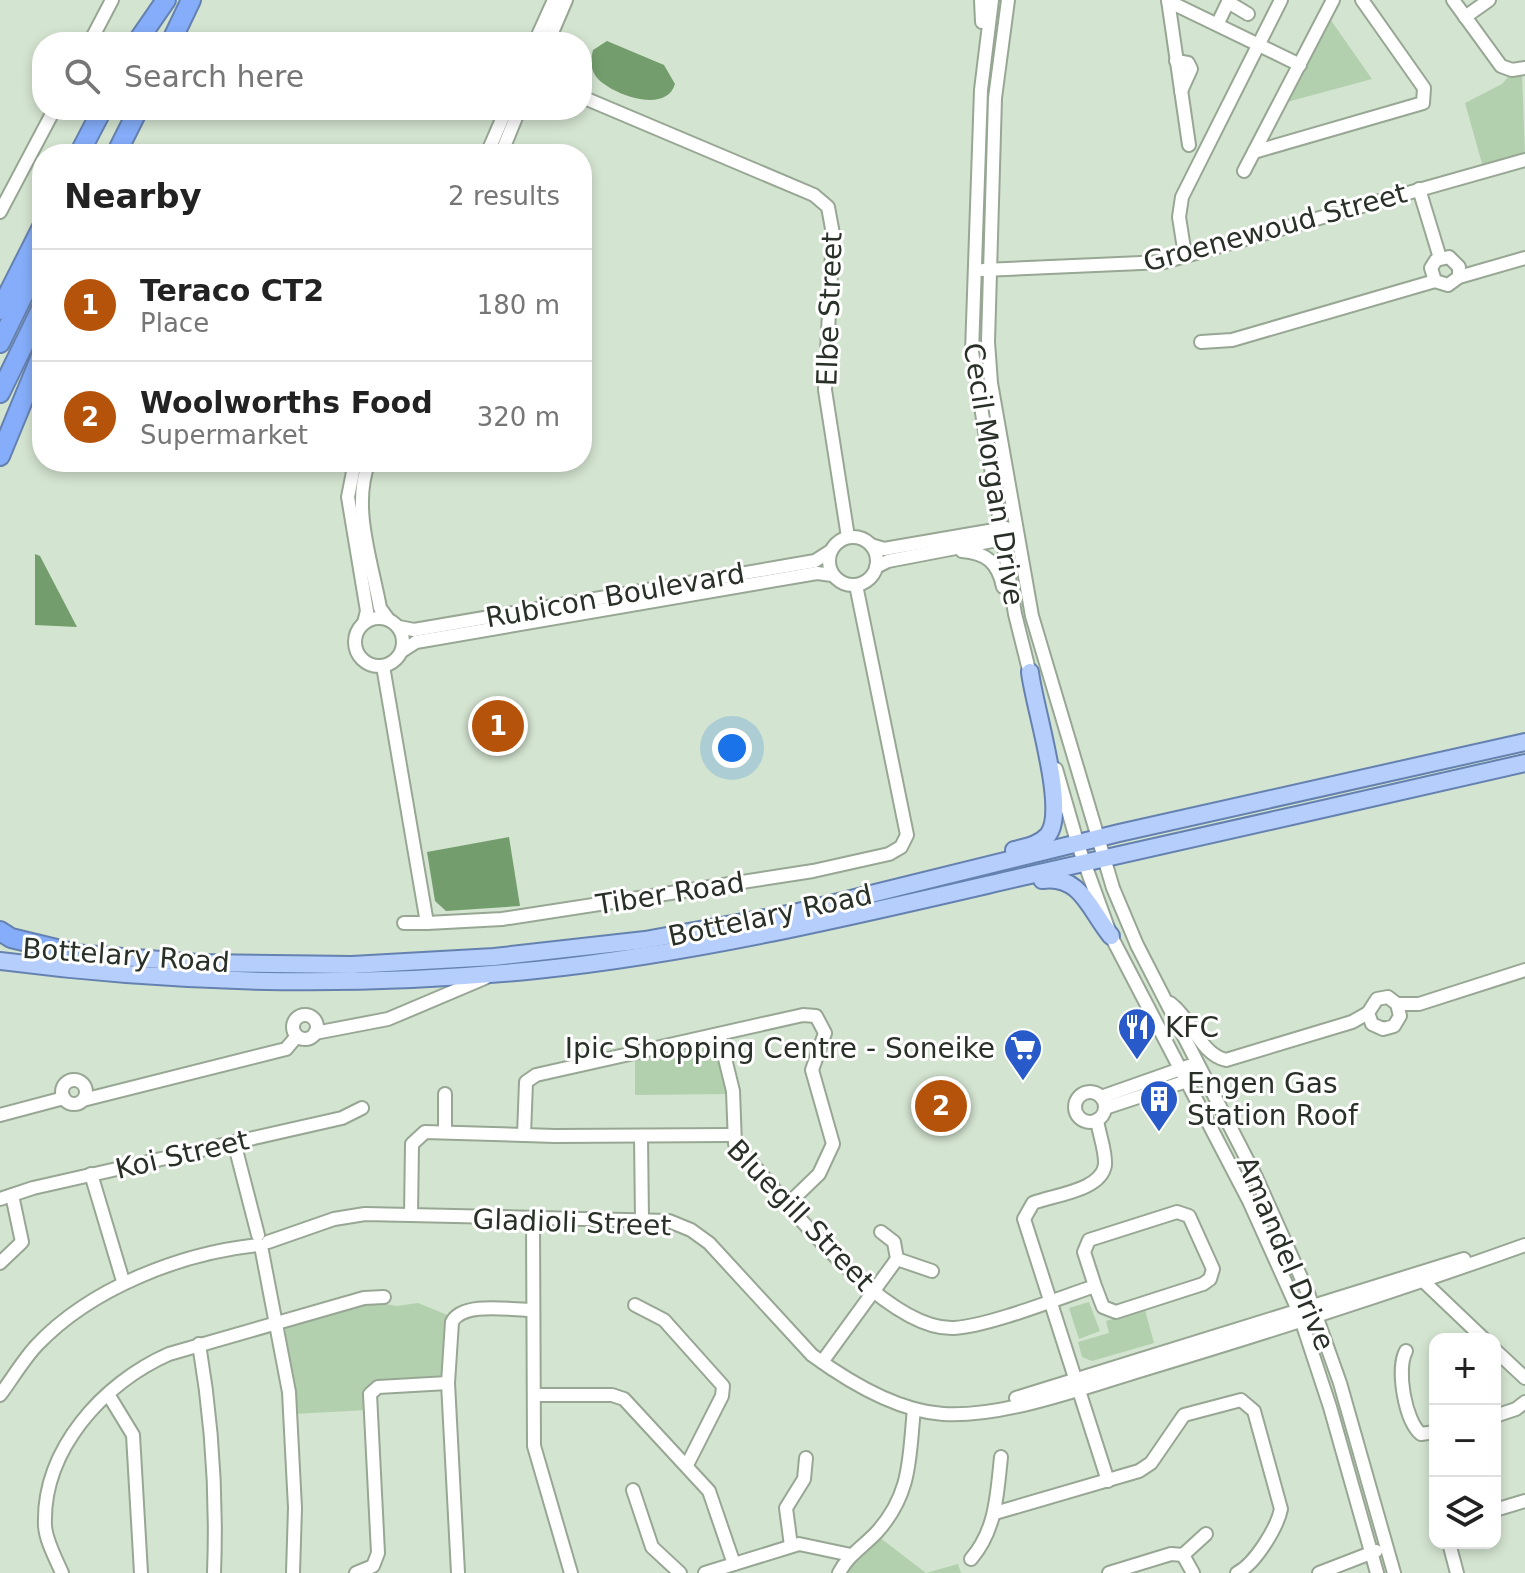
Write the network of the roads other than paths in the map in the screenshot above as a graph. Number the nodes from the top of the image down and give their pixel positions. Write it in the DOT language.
graph roads {
  1 [pos="112,0"];
  2 [pos="166,0"];
  3 [pos="554,0"];
  4 [pos="566,0"];
  5 [pos="981,0"];
  6 [pos="992,0"];
  7 [pos="1008,0"];
  8 [pos="1168,0"];
  9 [pos="1281,0"];
  10 [pos="1333,0"];
  11 [pos="1362,0"];
  12 [pos="1453,0"];
  13 [pos="1489,0"];
  14 [pos="1228,1"];
  15 [pos="190,3"];
  16 [pos="1248,14"];
  17 [pos="1465,17"];
  18 [pos="1218,23"];
  19 [pos="95,32"];
  20 [pos="144,32"];
  21 [pos="152,32"];
  22 [pos="176,32"];
  23 [pos="181,32"];
  24 [pos="540,32"];
  25 [pos="552,32"];
  26 [pos="987,37"];
  27 [pos="1259,44"];
  28 [pos="1300,65"];
  29 [pos="1525,68"];
  30 [pos="592,101"];
  31 [pos="49,120"];
  32 [pos="97,120"];
  33 [pos="109,120"];
  34 [pos="133,120"];
  35 [pos="145,120"];
  36 [pos="502,120"];
  37 [pos="515,120"];
  38 [pos="36,144"];
  39 [pos="84,144"];
  40 [pos="97,144"];
  41 [pos="121,144"];
  42 [pos="135,144"];
  43 [pos="491,144"];
  44 [pos="505,144"];
  45 [pos="1189,145"];
  46 [pos="32,152"];
  47 [pos="1254,152"];
  48 [pos="1525,160"];
  49 [pos="1244,171"];
  50 [pos="1419,189"];
  51 [pos="0,212"];
  52 [pos="32,247"];
  53 [pos="1185,255"];
  54 [pos="1440,258"];
  55 [pos="1525,258"];
  56 [pos="989,270"];
  57 [pos="973,271"];
  58 [pos="32,277"];
  59 [pos="1459,277"];
  60 [pos="1435,281"];
  61 [pos="0,310"];
  62 [pos="32,327"];
  63 [pos="1201,342"];
  64 [pos="0,343"];
  65 [pos="32,378"];
  66 [pos="0,393"];
  67 [pos="0,456"];
  68 [pos="353,472"];
  69 [pos="365,472"];
  70 [pos="1016,532"];
  71 [pos="1001,534"];
  72 [pos="848,537"];
  73 [pos="871,545"];
  74 [pos="942,551"];
  75 [pos="829,552"];
  76 [pos="876,567"];
  77 [pos="832,575"];
  78 [pos="856,585"];
  79 [pos="388,619"];
  80 [pos="364,623"];
  81 [pos="399,627"];
  82 [pos="1019,631"];
  83 [pos="402,651"];
  84 [pos="383,666"];
  85 [pos="1030,672"];
  86 [pos="1525,742"];
  87 [pos="1525,763"];
  88 [pos="1097,839"];
  89 [pos="1078,845"];
  90 [pos="1102,859"];
  91 [pos="1084,863"];
  92 [pos="969,889"];
  93 [pos="887,890"];
  94 [pos="404,923"];
  95 [pos="427,923"];
  96 [pos="0,931"];
  97 [pos="1111,936"];
  98 [pos="0,945"];
  99 [pos="73,953"];
  100 [pos="0,961"];
  101 [pos="1525,970"];
  102 [pos="499,973"];
  103 [pos="1165,999"];
  104 [pos="1399,1010"];
  105 [pos="1368,1013"];
  106 [pos="315,1033"];
  107 [pos="719,1034"];
  108 [pos="297,1036"];
  109 [pos="1197,1062"];
  110 [pos="1182,1069"];
  111 [pos="1204,1075"];
  112 [pos="1188,1081"];
  113 [pos="83,1084"];
  114 [pos="109,1090"];
  115 [pos="445,1094"];
  116 [pos="64,1098"];
  117 [pos="83,1100"];
  118 [pos="362,1108"];
  119 [pos="1098,1112"];
  120 [pos="0,1115"];
  121 [pos="445,1132"];
  122 [pos="524,1135"];
  123 [pos="732,1135"];
  124 [pos="641,1136"];
  125 [pos="234,1142"];
  126 [pos="91,1174"];
  127 [pos="6,1197"];
  128 [pos="789,1203"];
  129 [pos="411,1215"];
  130 [pos="533,1220"];
  131 [pos="642,1220"];
  132 [pos="881,1232"];
  133 [pos="262,1242"];
  134 [pos="1525,1243"];
  135 [pos="897,1259"];
  136 [pos="0,1263"];
  137 [pos="932,1271"];
  138 [pos="1419,1278"];
  139 [pos="123,1281"];
  140 [pos="1287,1283"];
  141 [pos="1095,1286"];
  142 [pos="873,1293"];
  143 [pos="384,1297"];
  144 [pos="1049,1301"];
  145 [pos="635,1305"];
  146 [pos="533,1310"];
  147 [pos="1315,1311"];
  148 [pos="1300,1316"];
  149 [pos="277,1323"];
  150 [pos="1230,1329"];
  151 [pos="1478,1333"];
  152 [pos="199,1344"];
  153 [pos="1406,1351"];
  154 [pos="1501,1356"];
  155 [pos="822,1362"];
  156 [pos="1525,1378"];
  157 [pos="448,1383"];
  158 [pos="1077,1384"];
  159 [pos="108,1394"];
  160 [pos="0,1395"];
  161 [pos="534,1395"];
  162 [pos="1525,1402"];
  163 [pos="914,1409"];
  164 [pos="1501,1414"];
  165 [pos="1429,1433"];
  166 [pos="1001,1457"];
  167 [pos="806,1458"];
  168 [pos="687,1465"];
  169 [pos="1108,1481"];
  170 [pos="633,1490"];
  171 [pos="1525,1501"];
  172 [pos="1501,1508"];
  173 [pos="995,1513"];
  174 [pos="1206,1534"];
  175 [pos="791,1546"];
  176 [pos="1386,1548"];
  177 [pos="1451,1549"];
  178 [pos="1370,1552"];
  179 [pos="851,1555"];
  180 [pos="1183,1555"];
  181 [pos="971,1559"];
  182 [pos="734,1564"];
  183 [pos="62,1573"];
  184 [pos="141,1573"];
  185 [pos="214,1573"];
  186 [pos="293,1573"];
  187 [pos="356,1573"];
  188 [pos="458,1573"];
  189 [pos="571,1573"];
  190 [pos="680,1573"];
  191 [pos="705,1573"];
  192 [pos="839,1573"];
  193 [pos="1109,1573"];
  194 [pos="1193,1573"];
  195 [pos="1237,1573"];
  196 [pos="1319,1573"];
  197 [pos="1377,1573"];
  198 [pos="1394,1573"];
  199 [pos="1457,1573"];
  1 -- 19 [label="street"];
  2 -- 20 [label="highway"];
  2 -- 21 [label="highway"];
  3 -- 24 [label="street"];
  4 -- 25 [label="street"];
  5 -- 26 [label="street"];
  6 -- 26 [label="street, Cecil Morgan Drive"];
  7 -- 56 [label="street, Cecil Morgan Drive"];
  8 -- 18 [label="street"];
  8 -- 45 [label="street"];
  9 -- 27 [label="street"];
  10 -- 28 [label="street"];
  11 -- 47 [label="street"];
  12 -- 17 [label="street"];
  13 -- 17 [label="street"];
  14 -- 16 [label="street"];
  14 -- 18 [label="street"];
  15 -- 22 [label="highway"];
  15 -- 23 [label="highway"];
  17 -- 29 [label="street"];
  18 -- 27 [label="street"];
  26 -- 57 [label="street, Cecil Morgan Drive"];
  27 -- 28 [label="street"];
  27 -- 53 [label="street"];
  28 -- 47 [label="street"];
  30 -- 72 [label="street, Elbe Street"];
  31 -- 38 [label="street"];
  32 -- 39 [label="highway"];
  33 -- 40 [label="highway"];
  34 -- 41 [label="highway"];
  35 -- 42 [label="highway"];
  36 -- 43 [label="street"];
  37 -- 44 [label="street"];
  46 -- 51 [label="street"];
  47 -- 49 [label="street"];
  48 -- 50 [label="street, Groenewoud Street"];
  50 -- 53 [label="street, Groenewoud Street"];
  50 -- 54 [label="street"];
  52 -- 61 [label="highway"];
  53 -- 56 [label="street, Groenewoud Street"];
  54 -- 59 [label="street"];
  54 -- 60 [label="street"];
  55 -- 59 [label="street"];
  56 -- 57 [label="street, Groenewoud Street"];
  56 -- 70 [label="street, Cecil Morgan Drive"];
  57 -- 71 [label="street, Cecil Morgan Drive"];
  58 -- 64 [label="highway"];
  59 -- 60 [label="street"];
  60 -- 63 [label="street"];
  62 -- 66 [label="highway"];
  65 -- 67 [label="highway"];
  68 -- 80 [label="street"];
  69 -- 79 [label="street"];
  70 -- 71 [label="street"];
  70 -- 88 [label="street, Cecil Morgan Drive"];
  71 -- 73 [label="street"];
  71 -- 74 [label="street"];
  71 -- 82 [label="street, Cecil Morgan Drive"];
  72 -- 73 [label="street"];
  72 -- 75 [label="street"];
  73 -- 76 [label="street"];
  74 -- 76 [label="street"];
  74 -- 82 [label="street"];
  75 -- 77 [label="street"];
  75 -- 81 [label="street, Rubicon Boulevard"];
  76 -- 78 [label="street"];
  77 -- 78 [label="street"];
  77 -- 83 [label="street, Rubicon Boulevard"];
  78 -- 95 [label="street, Tiber Road"];
  79 -- 80 [label="street"];
  79 -- 81 [label="street"];
  80 -- 84 [label="street"];
  81 -- 83 [label="street"];
  82 -- 85 [label="street, Cecil Morgan Drive"];
  83 -- 84 [label="street"];
  84 -- 95 [label="street"];
  85 -- 89 [label="street, Cecil Morgan Drive"];
  85 -- 93 [label="main road"];
  86 -- 88 [label="main road, Bottelary Road"];
  87 -- 90 [label="main road, Bottelary Road"];
  88 -- 89 [label="main road, Bottelary Road"];
  88 -- 90 [label="street, Cecil Morgan Drive"];
  89 -- 91 [label="street, Cecil Morgan Drive"];
  89 -- 93 [label="main road, Bottelary Road"];
  90 -- 91 [label="main road, Bottelary Road"];
  90 -- 103 [label="street, Amandel Drive"];
  91 -- 92 [label="main road, Bottelary Road"];
  91 -- 97 [label="street, Amandel Drive"];
  92 -- 97 [label="main road"];
  92 -- 102 [label="main road, Bottelary Road"];
  93 -- 99 [label="main road, Bottelary Road"];
  94 -- 95 [label="street"];
  96 -- 99 [label="highway"];
  97 -- 110 [label="street, Amandel Drive"];
  98 -- 99 [label="main road, Bottelary Road"];
  100 -- 102 [label="main road, Bottelary Road"];
  101 -- 104 [label="street"];
  102 -- 106 [label="street"];
  103 -- 105 [label="street"];
  103 -- 109 [label="street, Amandel Drive"];
  104 -- 105 [label="street"];
  104 -- 105 [label="street"];
  106 -- 108 [label="street"];
  106 -- 108 [label="street"];
  107 -- 122 [label="street"];
  107 -- 123 [label="street"];
  107 -- 128 [label="street"];
  108 -- 114 [label="street"];
  109 -- 110 [label="street"];
  109 -- 111 [label="street, Amandel Drive"];
  110 -- 112 [label="street, Amandel Drive"];
  110 -- 119 [label="street"];
  111 -- 112 [label="street"];
  111 -- 147 [label="street, Amandel Drive"];
  112 -- 119 [label="street"];
  112 -- 140 [label="street, Amandel Drive"];
  113 -- 114 [label="street"];
  113 -- 116 [label="street"];
  113 -- 117 [label="street"];
  114 -- 117 [label="street"];
  115 -- 121 [label="street"];
  116 -- 117 [label="street"];
  116 -- 120 [label="street"];
  118 -- 125 [label="street, Koi Street"];
  119 -- 144 [label="street"];
  121 -- 122 [label="street, Bluegill Street"];
  121 -- 129 [label="street, Bluegill Street"];
  122 -- 124 [label="street, Bluegill Street"];
  123 -- 124 [label="street, Bluegill Street"];
  123 -- 128 [label="street, Bluegill Street"];
  124 -- 131 [label="street"];
  125 -- 126 [label="street, Koi Street"];
  125 -- 133 [label="street"];
  126 -- 127 [label="street, Koi Street"];
  126 -- 139 [label="street"];
  127 -- 136 [label="street"];
  128 -- 142 [label="street, Bluegill Street"];
  129 -- 130 [label="street, Gladioli Street"];
  129 -- 133 [label="street, Gladioli Street"];
  130 -- 131 [label="street, Gladioli Street"];
  130 -- 146 [label="street"];
  131 -- 155 [label="street, Gladioli Street"];
  132 -- 135 [label="street"];
  133 -- 139 [label="street, Gladioli Street"];
  133 -- 149 [label="street"];
  134 -- 138 [label="street"];
  135 -- 137 [label="street"];
  135 -- 142 [label="street"];
  138 -- 147 [label="street"];
  138 -- 151 [label="street"];
  139 -- 160 [label="street, Gladioli Street"];
  140 -- 148 [label="street, Amandel Drive"];
  140 -- 150 [label="street"];
  141 -- 141 [label="street"];
  141 -- 144 [label="street, Bluegill Street"];
  142 -- 144 [label="street, Bluegill Street"];
  142 -- 155 [label="street"];
  143 -- 149 [label="street"];
  144 -- 158 [label="street"];
  145 -- 168 [label="street"];
  146 -- 157 [label="street"];
  146 -- 161 [label="street"];
  147 -- 148 [label="street"];
  147 -- 176 [label="street, Amandel Drive"];
  148 -- 150 [label="street, Gladioli Street"];
  148 -- 158 [label="street, Gladioli Street"];
  148 -- 178 [label="street, Amandel Drive"];
  149 -- 152 [label="street"];
  149 -- 186 [label="street"];
  150 -- 158 [label="street, Gladioli Street"];
  152 -- 159 [label="street"];
  152 -- 185 [label="street"];
  153 -- 165 [label="street"];
  154 -- 156 [label="street"];
  155 -- 163 [label="street, Gladioli Street"];
  157 -- 187 [label="street"];
  157 -- 188 [label="street"];
  158 -- 163 [label="street, Gladioli Street"];
  158 -- 169 [label="street"];
  159 -- 183 [label="street"];
  159 -- 184 [label="street"];
  161 -- 168 [label="street"];
  161 -- 189 [label="street"];
  162 -- 164 [label="street"];
  163 -- 179 [label="street"];
  166 -- 173 [label="street"];
  167 -- 175 [label="street"];
  168 -- 182 [label="street"];
  169 -- 173 [label="street"];
  169 -- 195 [label="street"];
  170 -- 190 [label="street"];
  171 -- 172 [label="street"];
  173 -- 181 [label="street"];
  174 -- 180 [label="street"];
  175 -- 179 [label="street"];
  175 -- 182 [label="street"];
  176 -- 178 [label="street"];
  176 -- 198 [label="street, Amandel Drive"];
  177 -- 199 [label="street"];
  178 -- 196 [label="street"];
  178 -- 197 [label="street, Amandel Drive"];
  179 -- 192 [label="street"];
  180 -- 193 [label="street"];
  180 -- 194 [label="street"];
  182 -- 191 [label="street"];
}
